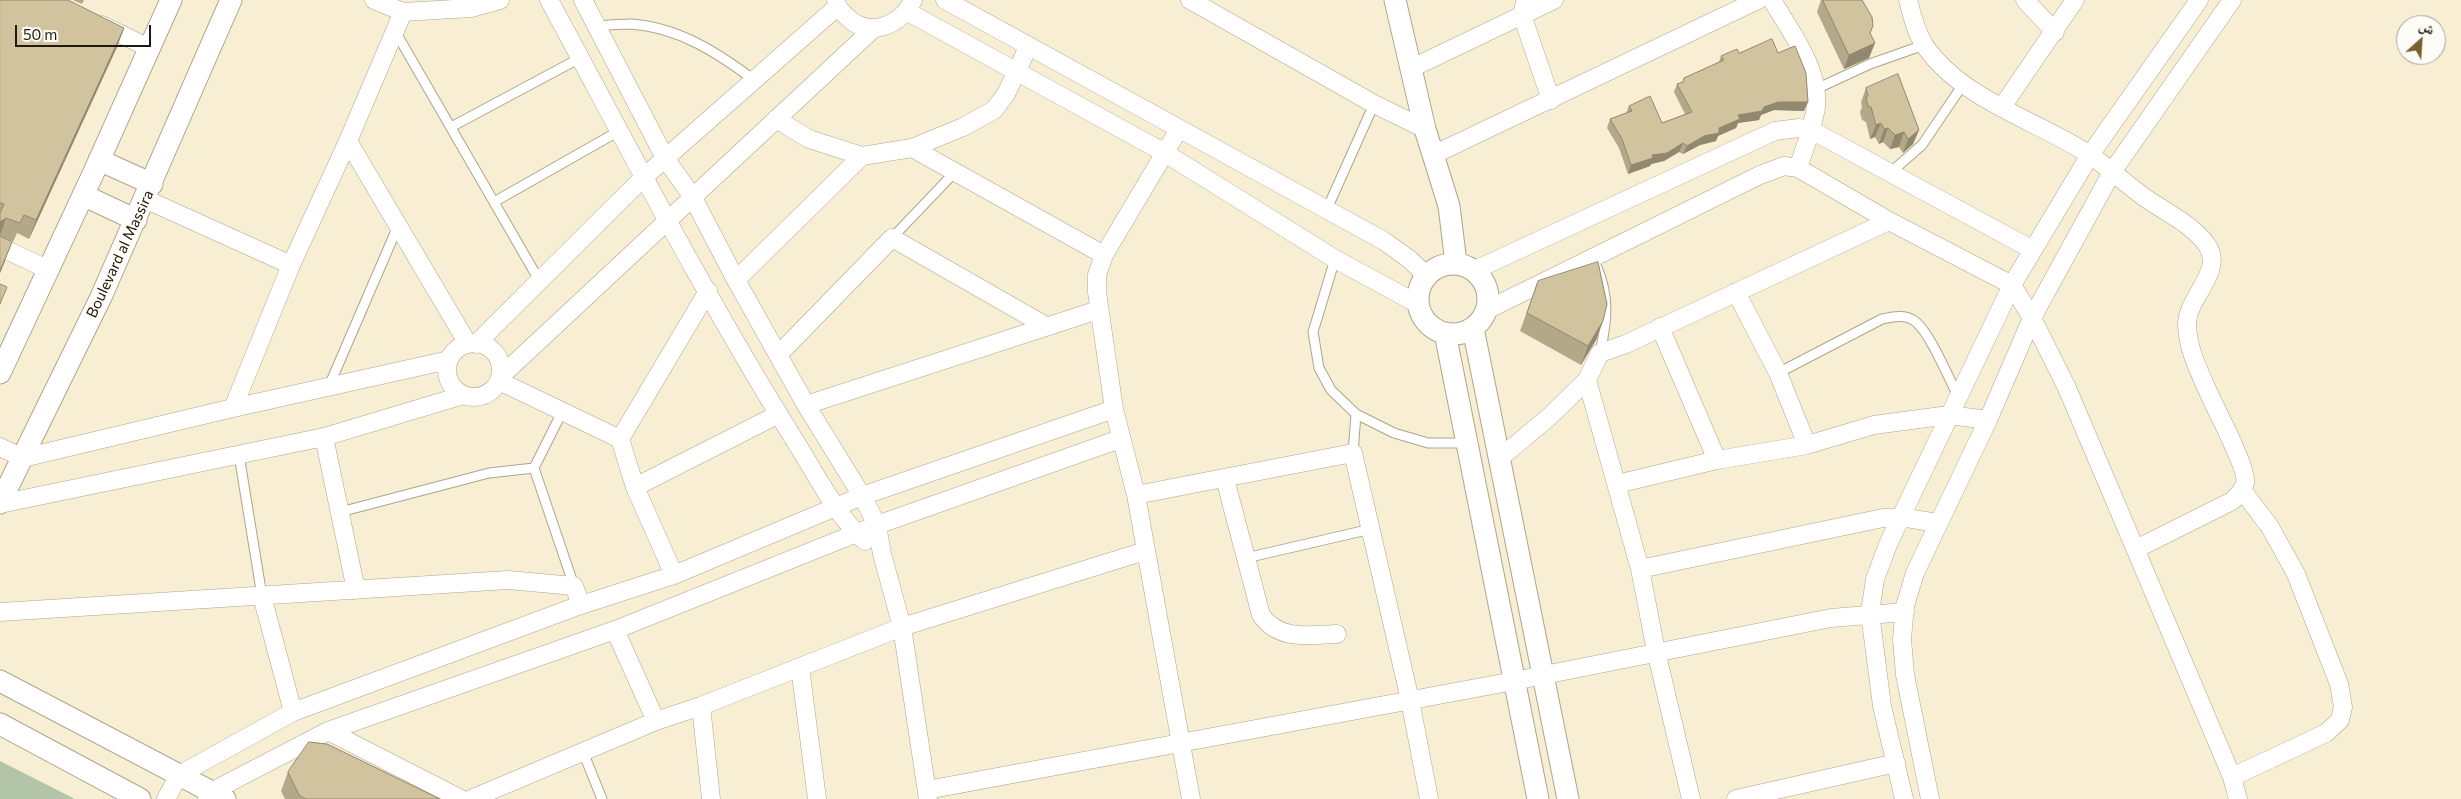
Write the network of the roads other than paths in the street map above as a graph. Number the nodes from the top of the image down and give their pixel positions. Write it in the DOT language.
graph roads {
  1 [pos="171,0"];
  2 [pos="231,0"];
  3 [pos="374,0"];
  4 [pos="500,0"];
  5 [pos="549,0"];
  6 [pos="583,0"];
  7 [pos="945,0"];
  8 [pos="1554,0"];
  9 [pos="1758,0"];
  10 [pos="1772,0"];
  11 [pos="1908,0"];
  12 [pos="2025,0"];
  13 [pos="2075,0"];
  14 [pos="2199,0"];
  15 [pos="2232,0"];
  16 [pos="1193,1"];
  17 [pos="1397,2"];
  18 [pos="836,4"];
  19 [pos="910,6"];
  20 [pos="1524,8"];
  21 [pos="403,12"];
  22 [pos="90,20"];
  23 [pos="596,26"];
  24 [pos="872,30"];
  25 [pos="395,31"];
  26 [pos="2055,32"];
  27 [pos="1924,45"];
  28 [pos="1028,47"];
  29 [pos="149,48"];
  30 [pos="580,58"];
  31 [pos="1412,68"];
  32 [pos="1016,73"];
  33 [pos="754,80"];
  34 [pos="1964,83"];
  35 [pos="1814,90"];
  36 [pos="1551,100"];
  37 [pos="1374,104"];
  38 [pos="2002,107"];
  39 [pos="776,119"];
  40 [pos="450,127"];
  41 [pos="1179,129"];
  42 [pos="1424,129"];
  43 [pos="1811,130"];
  44 [pos="619,131"];
  45 [pos="348,141"];
  46 [pos="912,148"];
  47 [pos="1165,153"];
  48 [pos="1433,155"];
  49 [pos="2090,155"];
  50 [pos="862,156"];
  51 [pos="665,158"];
  52 [pos="100,160"];
  53 [pos="1798,168"];
  54 [pos="956,172"];
  55 [pos="2112,172"];
  56 [pos="1890,173"];
  57 [pos="644,177"];
  58 [pos="149,191"];
  59 [pos="83,195"];
  60 [pos="692,196"];
  61 [pos="494,202"];
  62 [pos="1327,209"];
  63 [pos="668,219"];
  64 [pos="136,220"];
  65 [pos="1889,221"];
  66 [pos="399,225"];
  67 [pos="892,238"];
  68 [pos="0,247"];
  69 [pos="2033,250"];
  70 [pos="1104,256"];
  71 [pos="1593,258"];
  72 [pos="1335,259"];
  73 [pos="291,265"];
  74 [pos="1465,267"];
  75 [pos="47,269"];
  76 [pos="1426,276"];
  77 [pos="539,280"];
  78 [pos="736,280"];
  79 [pos="2012,285"];
  80 [pos="708,291"];
  81 [pos="1736,292"];
  82 [pos="1418,304"];
  83 [pos="1098,310"];
  84 [pos="1487,310"];
  85 [pos="2032,318"];
  86 [pos="1046,326"];
  87 [pos="1660,327"];
  88 [pos="1474,328"];
  89 [pos="1445,334"];
  90 [pos="472,344"];
  91 [pos="1600,353"];
  92 [pos="779,354"];
  93 [pos="449,360"];
  94 [pos="0,373"];
  95 [pos="1778,373"];
  96 [pos="499,379"];
  97 [pos="1587,380"];
  98 [pos="329,386"];
  99 [pos="464,395"];
  100 [pos="1958,397"];
  101 [pos="806,404"];
  102 [pos="233,408"];
  103 [pos="1114,409"];
  104 [pos="563,410"];
  105 [pos="778,414"];
  106 [pos="1356,414"];
  107 [pos="1949,415"];
  108 [pos="1988,420"];
  109 [pos="324,436"];
  110 [pos="620,439"];
  111 [pos="1120,439"];
  112 [pos="1466,443"];
  113 [pos="1807,445"];
  114 [pos="0,447"];
  115 [pos="1353,453"];
  116 [pos="239,455"];
  117 [pos="23,458"];
  118 [pos="1500,458"];
  119 [pos="1717,460"];
  120 [pos="534,468"];
  121 [pos="1225,479"];
  122 [pos="1617,484"];
  123 [pos="635,487"];
  124 [pos="2242,490"];
  125 [pos="1136,495"];
  126 [pos="862,496"];
  127 [pos="0,504"];
  128 [pos="836,505"];
  129 [pos="340,512"];
  130 [pos="1900,517"];
  131 [pos="1938,523"];
  132 [pos="877,525"];
  133 [pos="1372,529"];
  134 [pos="856,534"];
  135 [pos="2136,549"];
  136 [pos="1145,551"];
  137 [pos="882,554"];
  138 [pos="1246,558"];
  139 [pos="1640,569"];
  140 [pos="674,575"];
  141 [pos="574,586"];
  142 [pos="356,590"];
  143 [pos="262,596"];
  144 [pos="581,605"];
  145 [pos="0,612"];
  146 [pos="1905,612"];
  147 [pos="1870,613"];
  148 [pos="902,627"];
  149 [pos="615,630"];
  150 [pos="1337,634"];
  151 [pos="1656,651"];
  152 [pos="800,666"];
  153 [pos="1542,674"];
  154 [pos="0,681"];
  155 [pos="1514,681"];
  156 [pos="1410,700"];
  157 [pos="701,706"];
  158 [pos="293,712"];
  159 [pos="656,721"];
  160 [pos="0,724"];
  161 [pos="328,731"];
  162 [pos="1182,741"];
  163 [pos="583,752"];
  164 [pos="1896,763"];
  165 [pos="179,775"];
  166 [pos="2232,777"];
  167 [pos="927,794"];
  168 [pos="214,797"];
  169 [pos="140,799"];
  170 [pos="166,799"];
  171 [pos="461,799"];
  172 [pos="471,799"];
  173 [pos="602,799"];
  174 [pos="711,799"];
  175 [pos="817,799"];
  176 [pos="1192,799"];
  177 [pos="1429,799"];
  178 [pos="1538,799"];
  179 [pos="1568,799"];
  180 [pos="1690,799"];
  181 [pos="1736,799"];
  182 [pos="1904,799"];
  183 [pos="1930,799"];
  184 [pos="2238,799"];
  1 -- 29 [label="street"];
  2 -- 58 [label="street, Boulevard al Massira"];
  3 -- 21 [label="street"];
  4 -- 21 [label="street"];
  5 -- 30 [label="street"];
  6 -- 23 [label="street"];
  7 -- 28 [label="street"];
  8 -- 20 [label="street"];
  9 -- 36 [label="street"];
  10 -- 35 [label="street"];
  11 -- 27 [label="street"];
  12 -- 26 [label="street"];
  13 -- 26 [label="street"];
  14 -- 49 [label="street"];
  15 -- 55 [label="street"];
  16 -- 37 [label="street"];
  17 -- 31 [label="street"];
  18 -- 24 [label="street"];
  18 -- 33 [label="street"];
  19 -- 24 [label="street"];
  19 -- 32 [label="street"];
  20 -- 31 [label="street"];
  20 -- 36 [label="street"];
  21 -- 25 [label="street"];
  22 -- 29 [label="street"];
  23 -- 33 [label="lane"];
  23 -- 51 [label="street"];
  24 -- 39 [label="street"];
  25 -- 40 [label="lane"];
  25 -- 45 [label="street"];
  26 -- 38 [label="street"];
  27 -- 34 [label="street"];
  27 -- 35 [label="lane"];
  28 -- 32 [label="street"];
  28 -- 41 [label="street"];
  29 -- 52 [label="street"];
  30 -- 40 [label="lane"];
  30 -- 44 [label="street"];
  31 -- 42 [label="street"];
  32 -- 46 [label="street"];
  32 -- 47 [label="street"];
  33 -- 51 [label="street"];
  34 -- 38 [label="street"];
  34 -- 56 [label="lane"];
  35 -- 43 [label="street"];
  36 -- 48 [label="street"];
  37 -- 42 [label="street"];
  37 -- 62 [label="lane"];
  38 -- 49 [label="street"];
  39 -- 50 [label="street"];
  39 -- 60 [label="street"];
  40 -- 61 [label="lane"];
  41 -- 47 [label="street"];
  41 -- 62 [label="street"];
  42 -- 48 [label="street"];
  43 -- 53 [label="street"];
  43 -- 56 [label="street"];
  43 -- 74 [label="street"];
  44 -- 57 [label="street"];
  44 -- 61 [label="lane"];
  45 -- 66 [label="street"];
  45 -- 73 [label="street"];
  46 -- 50 [label="street"];
  46 -- 54 [label="street"];
  47 -- 70 [label="street"];
  47 -- 72 [label="street"];
  48 -- 74 [label="street"];
  49 -- 55 [label="street"];
  49 -- 69 [label="street"];
  50 -- 78 [label="street"];
  51 -- 57 [label="street"];
  51 -- 60 [label="street"];
  52 -- 58 [label="street"];
  52 -- 59 [label="street"];
  53 -- 65 [label="street"];
  53 -- 71 [label="street"];
  54 -- 67 [label="lane"];
  54 -- 70 [label="street"];
  55 -- 85 [label="street"];
  55 -- 124 [label="street"];
  56 -- 69 [label="street"];
  57 -- 63 [label="street"];
  57 -- 77 [label="street"];
  58 -- 64 [label="street, Boulevard al Massira"];
  58 -- 73 [label="street"];
  59 -- 64 [label="street"];
  59 -- 75 [label="street"];
  60 -- 63 [label="street"];
  60 -- 78 [label="street"];
  61 -- 77 [label="lane"];
  62 -- 76 [label="street"];
  63 -- 80 [label="street"];
  63 -- 96 [label="street"];
  64 -- 117 [label="street, Boulevard al Massira"];
  65 -- 79 [label="street"];
  65 -- 81 [label="street"];
  66 -- 90 [label="street"];
  66 -- 98 [label="lane"];
  67 -- 86 [label="street"];
  67 -- 92 [label="street"];
  68 -- 75 [label="street"];
  69 -- 79 [label="street"];
  70 -- 83 [label="street"];
  71 -- 84 [label="street"];
  71 -- 91 [label="lane"];
  72 -- 82 [label="street"];
  72 -- 106 [label="lane"];
  73 -- 102 [label="street"];
  74 -- 76 [label="street"];
  74 -- 84 [label="street"];
  75 -- 94 [label="street"];
  76 -- 82 [label="street"];
  77 -- 90 [label="street"];
  78 -- 92 [label="street"];
  79 -- 85 [label="street"];
  79 -- 100 [label="street"];
  80 -- 105 [label="street"];
  80 -- 110 [label="street"];
  81 -- 87 [label="street"];
  81 -- 95 [label="street"];
  82 -- 89 [label="street"];
  83 -- 86 [label="street"];
  83 -- 103 [label="street"];
  84 -- 88 [label="street"];
  85 -- 108 [label="street"];
  85 -- 135 [label="street"];
  86 -- 101 [label="street"];
  87 -- 91 [label="street"];
  87 -- 119 [label="street"];
  88 -- 89 [label="street"];
  88 -- 118 [label="street"];
  89 -- 112 [label="street"];
  90 -- 93 [label="street"];
  90 -- 96 [label="street"];
  91 -- 97 [label="street"];
  92 -- 101 [label="street"];
  93 -- 98 [label="street"];
  93 -- 99 [label="street"];
  95 -- 100 [label="lane"];
  95 -- 113 [label="street"];
  96 -- 99 [label="street"];
  96 -- 104 [label="street"];
  97 -- 118 [label="street"];
  97 -- 122 [label="street"];
  98 -- 102 [label="street"];
  99 -- 109 [label="street"];
  100 -- 107 [label="street"];
  101 -- 126 [label="street"];
  102 -- 117 [label="street"];
  103 -- 111 [label="street"];
  103 -- 126 [label="street"];
  104 -- 110 [label="street"];
  104 -- 120 [label="lane"];
  105 -- 123 [label="street"];
  105 -- 128 [label="street"];
  106 -- 112 [label="lane"];
  106 -- 115 [label="lane"];
  107 -- 108 [label="street"];
  107 -- 113 [label="street"];
  107 -- 130 [label="street"];
  108 -- 131 [label="street"];
  109 -- 116 [label="street"];
  109 -- 129 [label="street"];
  110 -- 123 [label="street"];
  111 -- 125 [label="street"];
  111 -- 132 [label="street"];
  112 -- 155 [label="street"];
  113 -- 119 [label="street"];
  114 -- 117 [label="street"];
  115 -- 121 [label="street"];
  115 -- 133 [label="street"];
  116 -- 127 [label="street"];
  116 -- 143 [label="lane"];
  117 -- 127 [label="street, Boulevard al Massira"];
  118 -- 153 [label="street"];
  119 -- 122 [label="street"];
  120 -- 129 [label="lane"];
  120 -- 141 [label="lane"];
  121 -- 125 [label="street"];
  121 -- 138 [label="street"];
  122 -- 139 [label="street"];
  123 -- 140 [label="street"];
  124 -- 135 [label="street"];
  124 -- 166 [label="street"];
  125 -- 136 [label="street"];
  126 -- 128 [label="street"];
  126 -- 132 [label="street"];
  128 -- 134 [label="street"];
  128 -- 140 [label="street"];
  129 -- 142 [label="street"];
  130 -- 131 [label="street"];
  130 -- 139 [label="street"];
  130 -- 147 [label="street"];
  131 -- 146 [label="street"];
  132 -- 134 [label="street"];
  132 -- 137 [label="street"];
  133 -- 138 [label="lane"];
  133 -- 156 [label="street"];
  134 -- 137 [label="street"];
  134 -- 149 [label="street"];
  135 -- 166 [label="street"];
  136 -- 148 [label="street"];
  136 -- 162 [label="street"];
  137 -- 148 [label="street"];
  138 -- 150 [label="street"];
  139 -- 151 [label="street"];
  140 -- 144 [label="street"];
  141 -- 142 [label="street"];
  141 -- 144 [label="street"];
  142 -- 143 [label="street"];
  143 -- 145 [label="street"];
  143 -- 158 [label="street"];
  144 -- 158 [label="street"];
  146 -- 147 [label="street"];
  146 -- 183 [label="street"];
  147 -- 151 [label="street"];
  147 -- 164 [label="street"];
  148 -- 152 [label="street"];
  148 -- 167 [label="street"];
  149 -- 159 [label="street"];
  149 -- 161 [label="street"];
  151 -- 153 [label="street"];
  151 -- 180 [label="street"];
  152 -- 157 [label="street"];
  152 -- 175 [label="street"];
  153 -- 155 [label="street"];
  153 -- 179 [label="street"];
  154 -- 165 [label="street"];
  155 -- 156 [label="street"];
  155 -- 178 [label="street"];
  156 -- 162 [label="street"];
  156 -- 177 [label="street"];
  157 -- 159 [label="street"];
  157 -- 174 [label="street"];
  158 -- 165 [label="street"];
  159 -- 163 [label="street"];
  160 -- 169 [label="street"];
  161 -- 168 [label="street"];
  161 -- 171 [label="street"];
  162 -- 167 [label="street"];
  162 -- 176 [label="street"];
  163 -- 172 [label="street"];
  163 -- 173 [label="lane"];
  164 -- 181 [label="street"];
  164 -- 182 [label="street"];
  165 -- 168 [label="street"];
  165 -- 170 [label="street"];
  166 -- 184 [label="street"];
}
